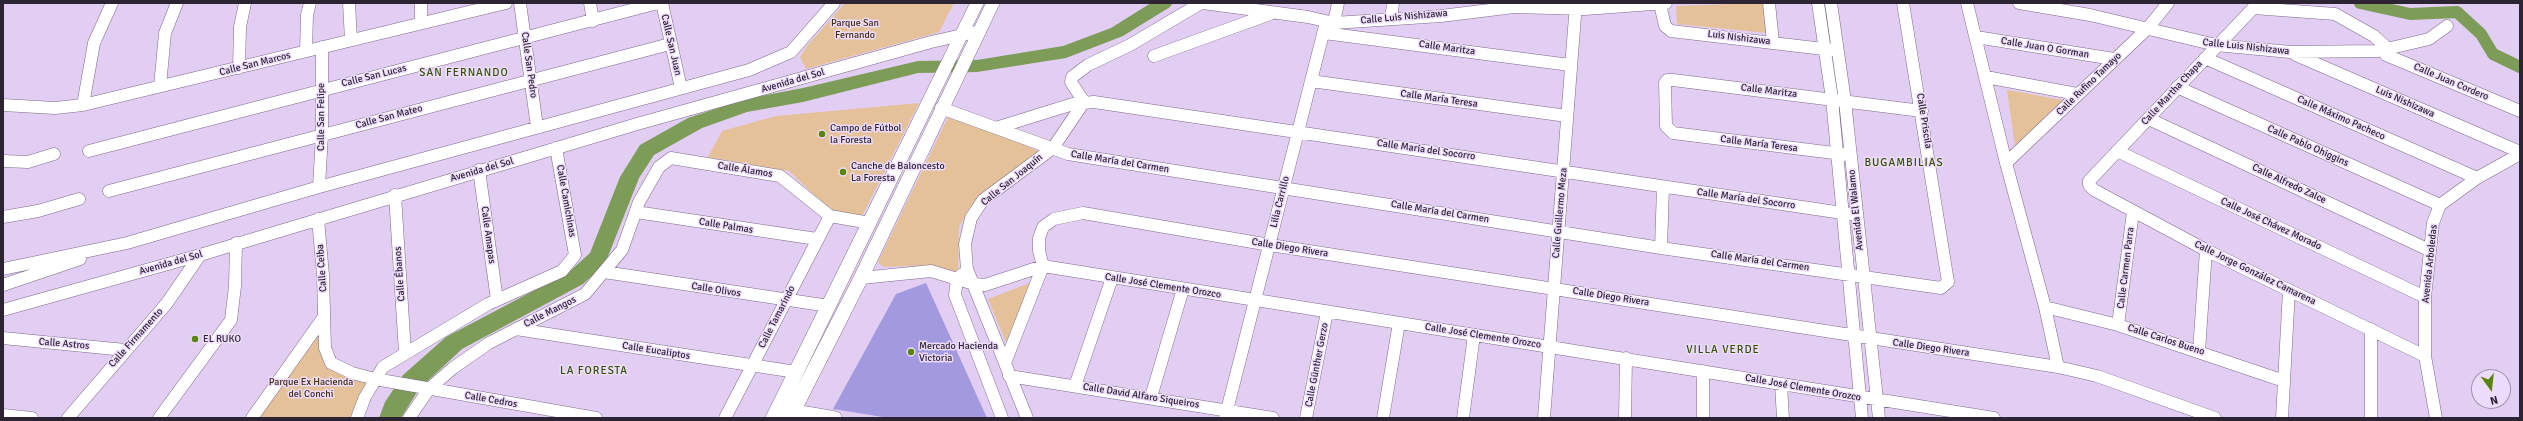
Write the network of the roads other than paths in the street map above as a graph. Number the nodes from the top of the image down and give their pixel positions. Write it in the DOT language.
graph roads {
  1 [pos="112,3"];
  2 [pos="177,3"];
  3 [pos="245,3"];
  4 [pos="310,3"];
  5 [pos="349,3"];
  6 [pos="421,3"];
  7 [pos="506,3"];
  8 [pos="520,3"];
  9 [pos="590,3"];
  10 [pos="658,3"];
  11 [pos="662,3"];
  12 [pos="834,3"];
  13 [pos="978,3"];
  14 [pos="993,3"];
  15 [pos="1202,3"];
  16 [pos="1338,3"];
  17 [pos="1393,3"];
  18 [pos="1769,3"];
  19 [pos="1818,3"];
  20 [pos="1831,3"];
  21 [pos="1903,3"];
  22 [pos="1967,3"];
  23 [pos="2019,3"];
  24 [pos="2168,3"];
  25 [pos="1656,4"];
  26 [pos="1515,5"];
  27 [pos="2256,5"];
  28 [pos="1576,6"];
  29 [pos="1452,8"];
  30 [pos="1273,13"];
  31 [pos="1391,19"];
  32 [pos="593,21"];
  33 [pos="421,23"];
  34 [pos="1328,26"];
  35 [pos="2447,26"];
  36 [pos="2148,28"];
  37 [pos="980,31"];
  38 [pos="962,34"];
  39 [pos="1976,37"];
  40 [pos="525,39"];
  41 [pos="352,40"];
  42 [pos="1773,42"];
  43 [pos="670,44"];
  44 [pos="2216,45"];
  45 [pos="322,47"];
  46 [pos="1825,49"];
  47 [pos="1838,50"];
  48 [pos="2384,50"];
  49 [pos="306,51"];
  50 [pos="2290,52"];
  51 [pos="1154,56"];
  52 [pos="2205,58"];
  53 [pos="2114,59"];
  54 [pos="1570,65"];
  55 [pos="239,68"];
  56 [pos="1986,77"];
  57 [pos="530,80"];
  58 [pos="1311,81"];
  59 [pos="160,86"];
  60 [pos="2176,87"];
  61 [pos="681,88"];
  62 [pos="321,90"];
  63 [pos="2077,94"];
  64 [pos="1832,99"];
  65 [pos="1845,101"];
  66 [pos="1084,102"];
  67 [pos="3,104"];
  68 [pos="83,105"];
  69 [pos="941,108"];
  70 [pos="1922,111"];
  71 [pos="2520,111"];
  72 [pos="1567,116"];
  73 [pos="2149,119"];
  74 [pos="537,127"];
  75 [pos="999,127"];
  76 [pos="1668,130"];
  77 [pos="1298,131"];
  78 [pos="322,134"];
  79 [pos="556,148"];
  80 [pos="1053,148"];
  81 [pos="89,151"];
  82 [pos="2117,151"];
  83 [pos="2520,153"];
  84 [pos="54,154"];
  85 [pos="1836,154"];
  86 [pos="1850,155"];
  87 [pos="671,158"];
  88 [pos="3,161"];
  89 [pos="2006,163"];
  90 [pos="479,170"];
  91 [pos="1564,170"];
  92 [pos="2477,178"];
  93 [pos="2089,185"];
  94 [pos="319,187"];
  95 [pos="1663,187"];
  96 [pos="1284,188"];
  97 [pos="109,191"];
  98 [pos="395,195"];
  99 [pos="79,199"];
  100 [pos="2440,205"];
  101 [pos="636,212"];
  102 [pos="1842,212"];
  103 [pos="2133,212"];
  104 [pos="1856,215"];
  105 [pos="830,216"];
  106 [pos="3,217"];
  107 [pos="318,219"];
  108 [pos="870,223"];
  109 [pos="1558,230"];
  110 [pos="817,239"];
  111 [pos="127,243"];
  112 [pos="236,243"];
  113 [pos="1270,245"];
  114 [pos="1661,248"];
  115 [pos="2206,250"];
  116 [pos="2429,250"];
  117 [pos="200,255"];
  118 [pos="1043,266"];
  119 [pos="3,269"];
  120 [pos="967,269"];
  121 [pos="604,272"];
  122 [pos="1848,274"];
  123 [pos="1863,277"];
  124 [pos="861,278"];
  125 [pos="1112,278"];
  126 [pos="957,279"];
  127 [pos="974,284"];
  128 [pos="3,285"];
  129 [pos="1946,286"];
  130 [pos="1554,288"];
  131 [pos="1182,289"];
  132 [pos="2289,290"];
  133 [pos="2425,297"];
  134 [pos="497,300"];
  135 [pos="1256,300"];
  136 [pos="785,301"];
  137 [pos="828,306"];
  138 [pos="2045,307"];
  139 [pos="3,310"];
  140 [pos="1327,312"];
  141 [pos="323,318"];
  142 [pos="1399,323"];
  143 [pos="2118,325"];
  144 [pos="516,329"];
  145 [pos="2371,329"];
  146 [pos="1474,335"];
  147 [pos="1854,336"];
  148 [pos="3,338"];
  149 [pos="1871,338"];
  150 [pos="1549,346"];
  151 [pos="125,350"];
  152 [pos="2199,351"];
  153 [pos="405,353"];
  154 [pos="2425,356"];
  155 [pos="1626,358"];
  156 [pos="753,366"];
  157 [pos="2058,366"];
  158 [pos="1007,370"];
  159 [pos="1703,371"];
  160 [pos="796,372"];
  161 [pos="381,380"];
  162 [pos="2284,381"];
  163 [pos="1781,384"];
  164 [pos="1075,386"];
  165 [pos="425,388"];
  166 [pos="1151,397"];
  167 [pos="1860,398"];
  168 [pos="1878,400"];
  169 [pos="1226,414"];
  170 [pos="3,415"];
  171 [pos="782,415"];
  172 [pos="1957,415"];
  173 [pos="32,418"];
  174 [pos="68,418"];
  175 [pos="159,418"];
  176 [pos="252,418"];
  177 [pos="357,418"];
  178 [pos="409,418"];
  179 [pos="596,418"];
  180 [pos="725,418"];
  181 [pos="834,418"];
  182 [pos="1002,418"];
  183 [pos="1027,418"];
  184 [pos="1273,418"];
  185 [pos="1306,418"];
  186 [pos="1383,418"];
  187 [pos="1463,418"];
  188 [pos="1544,418"];
  189 [pos="1625,418"];
  190 [pos="1703,418"];
  191 [pos="1783,418"];
  192 [pos="1862,418"];
  193 [pos="1879,418"];
  194 [pos="1994,418"];
  195 [pos="2215,418"];
  196 [pos="2282,418"];
  197 [pos="2371,418"];
  198 [pos="2436,418"];
  1 -- 68 [label="street"];
  2 -- 59 [label="street"];
  3 -- 55 [label="street"];
  4 -- 49 [label="street"];
  5 -- 41 [label="street"];
  6 -- 33 [label="street"];
  7 -- 33 [label="street, Calle San Marcos"];
  8 -- 40 [label="street, Calle San Pedro"];
  9 -- 32 [label="street"];
  10 -- 32 [label="street, Calle San Lucas"];
  11 -- 43 [label="street, Calle San Juan"];
  12 -- 61 [label="street"];
  13 -- 38 [label="main road"];
  14 -- 37 [label="main road"];
  15 -- 30 [label="street"];
  15 -- 66 [label="street"];
  16 -- 34 [label="street, Lilia Carrillo"];
  17 -- 31 [label="street"];
  18 -- 42 [label="street"];
  19 -- 46 [label="street, Avenida El Walamo"];
  20 -- 47 [label="street, Avenida El Walamo"];
  21 -- 70 [label="street, Calle Priscila"];
  22 -- 39 [label="street"];
  23 -- 36 [label="street, Calle Luis Nishizawa"];
  24 -- 36 [label="street, Calle Rufino Tamayo"];
  25 -- 28 [label="street, Calle Luis Nishizawa"];
  25 -- 42 [label="street, Luis Nishizawa"];
  26 -- 28 [label="street, Calle Luis Nishizawa"];
  26 -- 29 [label="street, Calle Luis Nishizawa"];
  27 -- 44 [label="street, Calle Martha Chapa"];
  27 -- 48 [label="street, Calle Juan Cordero"];
  28 -- 54 [label="street, Calle Guillermo Meza"];
  29 -- 31 [label="street, Calle Luis Nishizawa"];
  30 -- 34 [label="street"];
  30 -- 51 [label="street"];
  31 -- 34 [label="street, Calle Luis Nishizawa"];
  32 -- 40 [label="street, Calle San Lucas"];
  33 -- 41 [label="street, Calle San Marcos"];
  34 -- 54 [label="street, Calle Maritza"];
  34 -- 58 [label="street, Lilia Carrillo"];
  35 -- 48 [label="street, Calle Luis Nishizawa"];
  36 -- 44 [label="street, Calle Luis Nishizawa"];
  36 -- 53 [label="street, Calle Rufino Tamayo"];
  37 -- 38 [label="street, Avenida del Sol"];
  37 -- 69 [label="main road"];
  38 -- 79 [label="street, Avenida del Sol"];
  38 -- 108 [label="main road"];
  39 -- 53 [label="street, Calle Juan O Gorman"];
  39 -- 56 [label="street"];
  40 -- 57 [label="street, Calle San Pedro"];
  40 -- 62 [label="street, Calle San Lucas"];
  41 -- 45 [label="street, Calle San Marcos"];
  42 -- 46 [label="street, Luis Nishizawa"];
  43 -- 57 [label="street, Calle San Mateo"];
  43 -- 61 [label="street, Calle San Juan"];
  44 -- 50 [label="street, Calle Luis Nishizawa"];
  44 -- 52 [label="street, Calle Martha Chapa"];
  45 -- 49 [label="street, Calle San Marcos"];
  45 -- 62 [label="street, Calle San Felipe"];
  46 -- 47 [label="street, Luis Nishizawa"];
  46 -- 64 [label="street, Avenida El Walamo"];
  47 -- 65 [label="street, Avenida El Walamo"];
  48 -- 50 [label="street, Calle Luis Nishizawa"];
  48 -- 71 [label="street, Calle Juan Cordero"];
  49 -- 55 [label="street, Calle San Marcos"];
  50 -- 83 [label="street, Luis Nishizawa"];
  52 -- 60 [label="street, Calle Martha Chapa"];
  52 -- 92 [label="street, Calle Máximo Pacheco"];
  53 -- 63 [label="street, Calle Rufino Tamayo"];
  54 -- 72 [label="street, Calle Guillermo Meza"];
  55 -- 59 [label="street, Calle San Marcos"];
  56 -- 63 [label="street"];
  56 -- 89 [label="street"];
  57 -- 74 [label="street, Calle San Pedro"];
  57 -- 78 [label="street, Calle San Mateo"];
  58 -- 72 [label="street, Calle María Teresa"];
  58 -- 77 [label="street, Lilia Carrillo"];
  59 -- 68 [label="street, Calle San Marcos"];
  60 -- 73 [label="street, Calle Martha Chapa"];
  60 -- 100 [label="street, Calle Pablo Ohiggins"];
  61 -- 74 [label="street"];
  62 -- 78 [label="street, Calle San Felipe"];
  62 -- 81 [label="street, Calle San Lucas"];
  63 -- 89 [label="street, Calle Rufino Tamayo"];
  64 -- 65 [label="street, Calle Maritza"];
  64 -- 76 [label="street, Calle Maritza"];
  64 -- 85 [label="street, Avenida El Walamo"];
  65 -- 70 [label="street, Calle Maritza"];
  65 -- 86 [label="street, Avenida El Walamo"];
  66 -- 75 [label="street, Calle María del Socorro"];
  66 -- 77 [label="street, Calle María del Socorro"];
  66 -- 80 [label="street, Calle San Joaquín"];
  67 -- 68 [label="street, Calle San Marcos"];
  69 -- 75 [label="street, Calle María del Carmen"];
  69 -- 124 [label="main road"];
  70 -- 129 [label="street, Calle Priscila"];
  72 -- 91 [label="street, Calle Guillermo Meza"];
  73 -- 82 [label="street, Calle Martha Chapa"];
  73 -- 116 [label="street, Calle Alfredo Zalce"];
  74 -- 94 [label="street"];
  75 -- 80 [label="street, Calle María del Carmen"];
  76 -- 85 [label="street, Calle María Teresa"];
  77 -- 91 [label="street, Calle María del Socorro"];
  77 -- 96 [label="street, Lilia Carrillo"];
  78 -- 94 [label="street, Calle San Felipe"];
  78 -- 97 [label="street, Calle San Mateo"];
  79 -- 90 [label="street, Avenida del Sol"];
  79 -- 134 [label="street, Calle Camichinas"];
  80 -- 96 [label="street, Calle María del Carmen"];
  80 -- 120 [label="street, Calle San Joaquín"];
  82 -- 93 [label="street, Calle Martha Chapa"];
  82 -- 133 [label="street, Calle José Chávez Morado"];
  83 -- 92 [label="street"];
  84 -- 88 [label="street"];
  85 -- 86 [label="street, Calle María Teresa"];
  85 -- 102 [label="street, Avenida El Walamo"];
  86 -- 104 [label="street, Avenida El Walamo"];
  87 -- 101 [label="street, Calle Mangos"];
  87 -- 105 [label="street, Calle Álamos"];
  89 -- 138 [label="street"];
  90 -- 98 [label="street, Avenida del Sol"];
  90 -- 134 [label="street, Calle Amapas"];
  91 -- 95 [label="street, Calle María del Socorro"];
  91 -- 109 [label="street, Calle Guillermo Meza"];
  92 -- 100 [label="street"];
  93 -- 103 [label="street, Calle Jorge González Camarena"];
  94 -- 111 [label="street"];
  95 -- 102 [label="street, Calle María del Socorro"];
  95 -- 114 [label="street"];
  96 -- 109 [label="street, Calle María del Carmen"];
  96 -- 113 [label="street, Lilia Carrillo"];
  98 -- 107 [label="street, Avenida del Sol"];
  98 -- 153 [label="street, Calle Ébanos"];
  99 -- 106 [label="street"];
  100 -- 116 [label="street, Avenida Arboledas"];
  101 -- 110 [label="street, Calle Palmas"];
  101 -- 121 [label="street, Calle Mangos"];
  102 -- 104 [label="street, Calle María del Socorro"];
  102 -- 122 [label="street, Avenida El Walamo"];
  103 -- 115 [label="street, Calle Jorge González Camarena"];
  103 -- 143 [label="street, Calle Carmen Parra"];
  104 -- 123 [label="street, Avenida El Walamo"];
  105 -- 108 [label="street"];
  105 -- 110 [label="street, Calle Tamarindo"];
  107 -- 112 [label="street, Avenida del Sol"];
  107 -- 141 [label="street, Calle Ceiba"];
  108 -- 137 [label="main road"];
  109 -- 114 [label="street, Calle María del Carmen"];
  109 -- 130 [label="street, Calle Guillermo Meza"];
  110 -- 136 [label="street, Calle Tamarindo"];
  111 -- 119 [label="street"];
  111 -- 128 [label="street"];
  112 -- 117 [label="street, Avenida del Sol"];
  112 -- 175 [label="street"];
  113 -- 118 [label="street, Calle Diego Rivera"];
  113 -- 130 [label="street, Calle Diego Rivera"];
  113 -- 135 [label="street, Lilia Carrillo"];
  114 -- 122 [label="street, Calle María del Carmen"];
  115 -- 132 [label="street, Calle Jorge González Camarena"];
  115 -- 152 [label="street"];
  116 -- 133 [label="street, Avenida Arboledas"];
  117 -- 139 [label="street, Avenida del Sol"];
  117 -- 151 [label="street, Calle Firmamento"];
  118 -- 125 [label="street, Calle José Clemente Orozco"];
  118 -- 127 [label="street, Calle José Clemente Orozco"];
  118 -- 158 [label="street"];
  120 -- 126 [label="street"];
  120 -- 127 [label="street"];
  121 -- 136 [label="street, Calle Olivos"];
  121 -- 144 [label="street, Calle Mangos"];
  122 -- 123 [label="street, Calle María del Carmen"];
  122 -- 147 [label="street, Avenida El Walamo"];
  123 -- 129 [label="street, Calle María del Carmen"];
  123 -- 149 [label="street, Avenida El Walamo"];
  124 -- 126 [label="street"];
  124 -- 171 [label="main road"];
  125 -- 131 [label="street, Calle José Clemente Orozco"];
  125 -- 164 [label="street"];
  126 -- 127 [label="street"];
  126 -- 182 [label="street"];
  127 -- 158 [label="street"];
  130 -- 147 [label="street, Calle Diego Rivera"];
  130 -- 150 [label="street, Calle Guillermo Meza"];
  131 -- 135 [label="street, Calle José Clemente Orozco"];
  131 -- 166 [label="street"];
  132 -- 145 [label="street, Calle Jorge González Camarena"];
  132 -- 162 [label="street"];
  133 -- 154 [label="street, Avenida Arboledas"];
  134 -- 153 [label="street"];
  135 -- 140 [label="street, Calle José Clemente Orozco"];
  135 -- 169 [label="street, Lilia Carrillo"];
  136 -- 137 [label="street, Calle Olivos"];
  136 -- 156 [label="street, Calle Tamarindo"];
  137 -- 160 [label="main road"];
  138 -- 143 [label="street, Calle Carlos Bueno"];
  138 -- 157 [label="street"];
  140 -- 142 [label="street, Calle José Clemente Orozco"];
  140 -- 185 [label="street, Calle Günther Gerzo"];
  141 -- 161 [label="street, Calle Ceiba"];
  141 -- 176 [label="street"];
  142 -- 146 [label="street, Calle José Clemente Orozco"];
  142 -- 186 [label="street"];
  143 -- 152 [label="street, Calle Carlos Bueno"];
  144 -- 156 [label="street, Calle Eucaliptos"];
  144 -- 165 [label="street, Calle Mangos"];
  145 -- 154 [label="street, Calle Jorge González Camarena"];
  145 -- 197 [label="street"];
  146 -- 150 [label="street, Calle José Clemente Orozco"];
  146 -- 187 [label="street"];
  147 -- 149 [label="street, Calle Diego Rivera"];
  147 -- 167 [label="street, Avenida El Walamo"];
  148 -- 151 [label="street, Calle Astros"];
  149 -- 157 [label="street, Calle Diego Rivera"];
  149 -- 168 [label="street, Avenida El Walamo"];
  150 -- 155 [label="street, Calle José Clemente Orozco"];
  150 -- 188 [label="street, Calle Guillermo Meza"];
  151 -- 174 [label="street, Calle Firmamento"];
  152 -- 162 [label="street, Calle Carlos Bueno"];
  153 -- 161 [label="street"];
  154 -- 198 [label="street, Avenida Arboledas"];
  155 -- 159 [label="street, Calle José Clemente Orozco"];
  155 -- 189 [label="street"];
  156 -- 160 [label="street, Calle Eucaliptos"];
  156 -- 180 [label="street, Calle Tamarindo"];
  157 -- 195 [label="street, Calle Diego Rivera"];
  158 -- 164 [label="street, Calle David Alfaro Siqueiros"];
  158 -- 183 [label="street"];
  159 -- 163 [label="street, Calle José Clemente Orozco"];
  159 -- 190 [label="street"];
  160 -- 171 [label="main road"];
  161 -- 165 [label="street, Calle Cedros"];
  161 -- 177 [label="street"];
  162 -- 196 [label="street"];
  163 -- 167 [label="street, Calle José Clemente Orozco"];
  163 -- 191 [label="street"];
  164 -- 166 [label="street, Calle David Alfaro Siqueiros"];
  165 -- 178 [label="street, Calle Mangos"];
  165 -- 179 [label="street, Calle Cedros"];
  166 -- 169 [label="street, Calle David Alfaro Siqueiros"];
  167 -- 168 [label="street, Calle José Clemente Orozco"];
  167 -- 192 [label="street, Avenida El Walamo"];
  168 -- 172 [label="street, Calle José Clemente Orozco"];
  168 -- 193 [label="street, Avenida El Walamo"];
  169 -- 184 [label="street, Calle David Alfaro Siqueiros"];
  170 -- 173 [label="street"];
  171 -- 181 [label="main road"];
  172 -- 194 [label="street, Calle José Clemente Orozco"];
}
